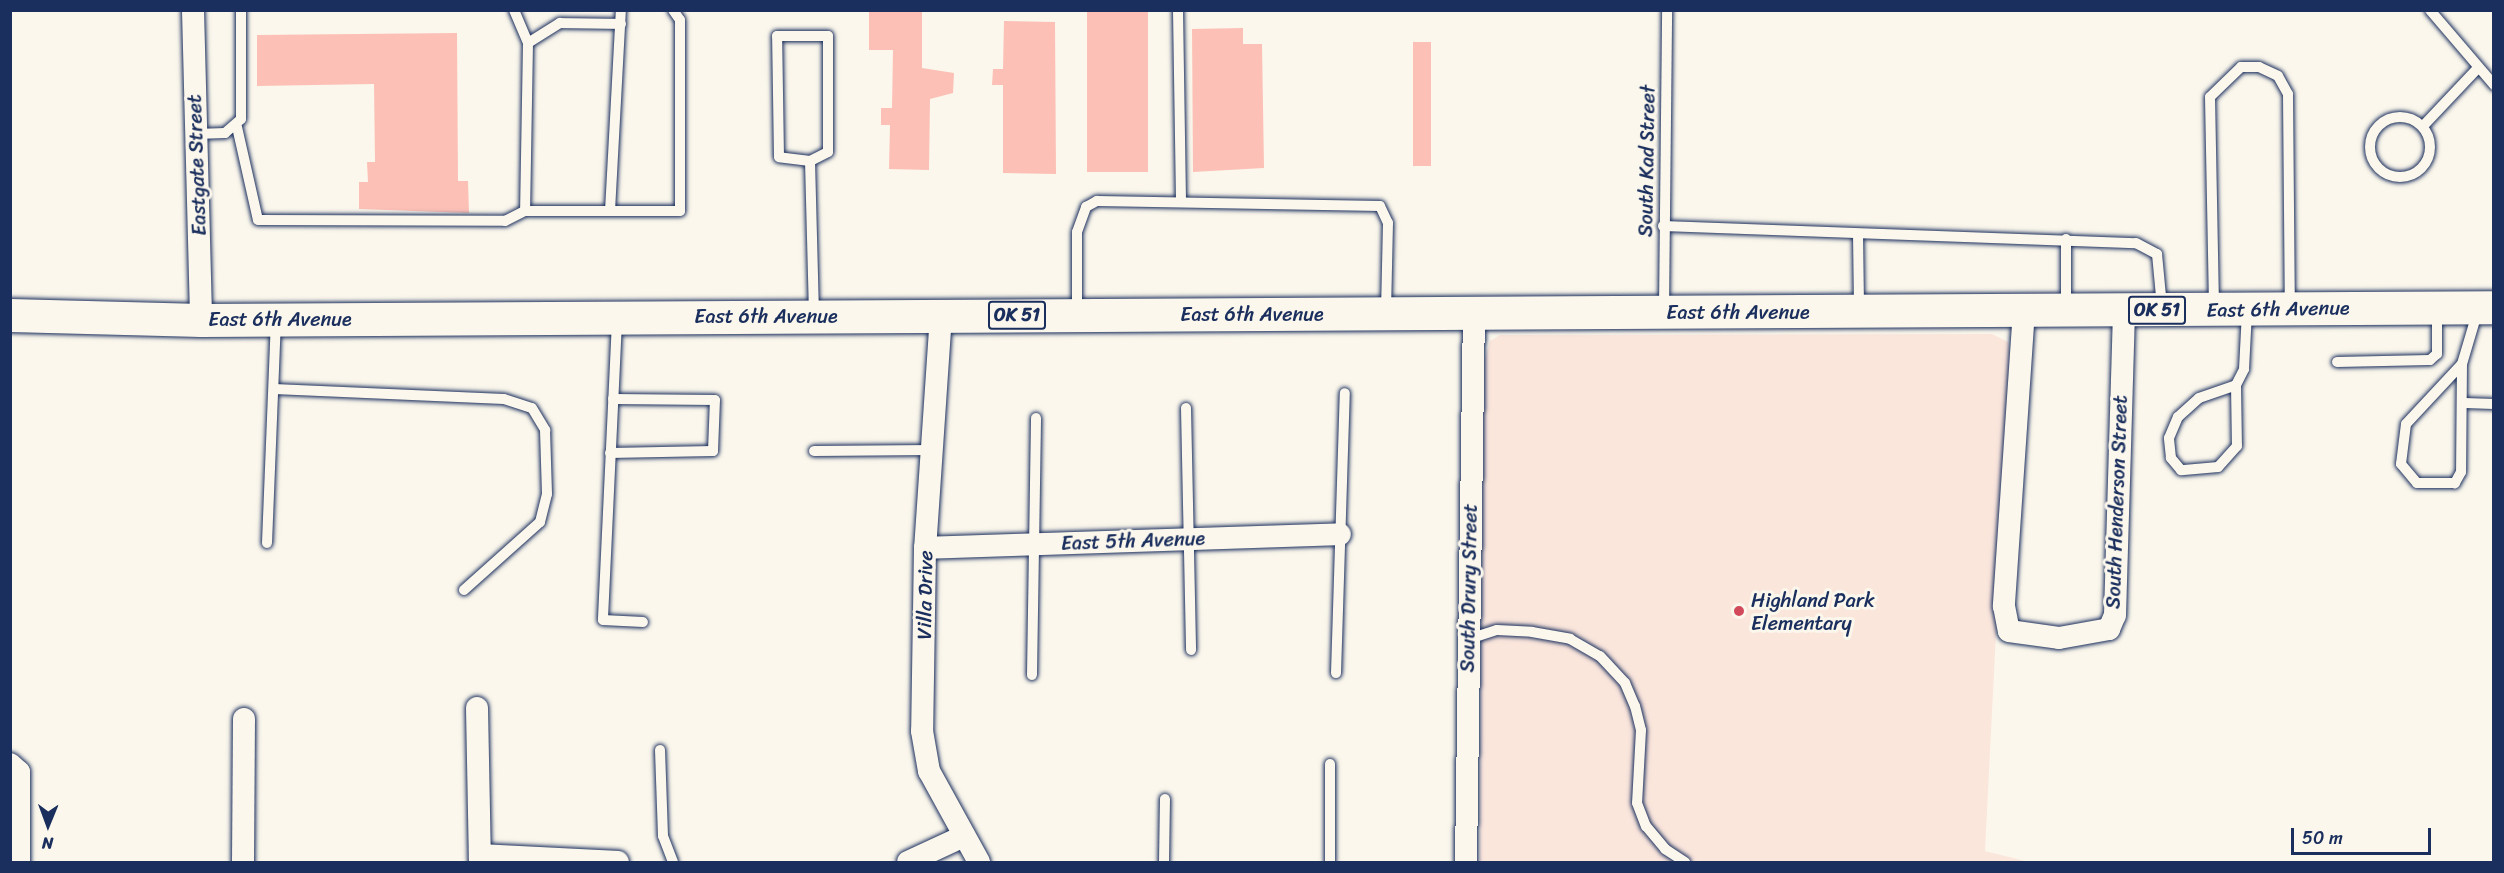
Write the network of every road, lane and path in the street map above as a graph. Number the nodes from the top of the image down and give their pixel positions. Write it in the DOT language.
graph roads {
  1 [pos="193,10"];
  2 [pos="241,10"];
  3 [pos="514,10"];
  4 [pos="621,10"];
  5 [pos="1178,10"];
  6 [pos="1667,10"];
  7 [pos="2430,10"];
  8 [pos="675,11"];
  9 [pos="621,24"];
  10 [pos="528,43"];
  11 [pos="2478,68"];
  12 [pos="2493,85"];
  13 [pos="2425,124"];
  14 [pos="237,127"];
  15 [pos="196,134"];
  16 [pos="810,161"];
  17 [pos="1181,202"];
  18 [pos="525,211"];
  19 [pos="610,211"];
  20 [pos="1663,226"];
  21 [pos="1858,234"];
  22 [pos="2066,239"];
  23 [pos="2438,307"];
  24 [pos="2486,307"];
  25 [pos="2290,308"];
  26 [pos="2215,309"];
  27 [pos="2247,309"];
  28 [pos="2024,310"];
  29 [pos="2066,310"];
  30 [pos="2162,310"];
  31 [pos="1859,311"];
  32 [pos="2124,311"];
  33 [pos="1664,312"];
  34 [pos="1474,313"];
  35 [pos="1385,314"];
  36 [pos="10,315"];
  37 [pos="941,315"];
  38 [pos="1077,315"];
  39 [pos="814,316"];
  40 [pos="617,318"];
  41 [pos="276,319"];
  42 [pos="201,320"];
  43 [pos="2337,362"];
  44 [pos="2462,364"];
  45 [pos="2236,385"];
  46 [pos="274,389"];
  47 [pos="1344,393"];
  48 [pos="613,399"];
  49 [pos="2465,403"];
  50 [pos="2493,404"];
  51 [pos="1186,408"];
  52 [pos="1036,418"];
  53 [pos="932,450"];
  54 [pos="814,451"];
  55 [pos="610,453"];
  56 [pos="1340,534"];
  57 [pos="1189,539"];
  58 [pos="267,543"];
  59 [pos="1034,544"];
  60 [pos="925,548"];
  61 [pos="464,590"];
  62 [pos="643,622"];
  63 [pos="1468,639"];
  64 [pos="1191,650"];
  65 [pos="1336,673"];
  66 [pos="1032,675"];
  67 [pos="477,708"];
  68 [pos="244,719"];
  69 [pos="660,750"];
  70 [pos="10,764"];
  71 [pos="1330,764"];
  72 [pos="1165,800"];
  73 [pos="964,836"];
  74 [pos="480,859"];
  75 [pos="19,862"];
  76 [pos="243,862"];
  77 [pos="618,862"];
  78 [pos="673,862"];
  79 [pos="909,862"];
  80 [pos="979,862"];
  81 [pos="1164,862"];
  82 [pos="1330,862"];
  83 [pos="1466,862"];
  84 [pos="1685,862"];
  1 -- 15 [label="street, Eastgate Street"];
  2 -- 14 [label="lane"];
  3 -- 10 [label="lane"];
  4 -- 9 [label="lane"];
  5 -- 17 [label="lane"];
  6 -- 20 [label="lane, South Kad Street"];
  7 -- 11 [label="lane"];
  8 -- 19 [label="lane"];
  9 -- 10 [label="lane"];
  9 -- 19 [label="lane"];
  10 -- 18 [label="lane"];
  11 -- 12 [label="lane"];
  11 -- 13 [label="lane"];
  13 -- 13 [label="lane"];
  14 -- 15 [label="lane"];
  14 -- 18 [label="lane"];
  15 -- 42 [label="street, Eastgate Street"];
  16 -- 16 [label="lane"];
  16 -- 39 [label="lane"];
  17 -- 35 [label="lane"];
  17 -- 38 [label="lane"];
  18 -- 19 [label="lane"];
  20 -- 21 [label="lane"];
  20 -- 33 [label="lane, South Kad Street"];
  21 -- 22 [label="lane"];
  21 -- 31 [label="lane"];
  22 -- 29 [label="lane"];
  22 -- 30 [label="lane"];
  23 -- 24 [label="main road, East 6th Avenue / OK 51"];
  23 -- 25 [label="main road, East 6th Avenue / OK 51"];
  23 -- 43 [label="lane"];
  24 -- 44 [label="lane"];
  25 -- 26 [label="lane"];
  25 -- 27 [label="main road, East 6th Avenue / OK 51"];
  26 -- 27 [label="main road, East 6th Avenue / OK 51"];
  26 -- 30 [label="main road, East 6th Avenue / OK 51"];
  27 -- 45 [label="lane"];
  28 -- 29 [label="main road, East 6th Avenue / OK 51"];
  28 -- 31 [label="main road, East 6th Avenue / OK 51"];
  28 -- 32 [label="street, South Henderson Street"];
  29 -- 32 [label="main road, East 6th Avenue / OK 51"];
  30 -- 32 [label="main road, East 6th Avenue / OK 51"];
  31 -- 33 [label="main road, East 6th Avenue / OK 51"];
  33 -- 34 [label="main road, East 6th Avenue / OK 51"];
  34 -- 35 [label="main road, East 6th Avenue / OK 51"];
  34 -- 63 [label="street, South Drury Street"];
  35 -- 38 [label="main road, East 6th Avenue / OK 51"];
  36 -- 42 [label="main road, East 6th Avenue / OK 51"];
  37 -- 38 [label="main road, East 6th Avenue / OK 51"];
  37 -- 39 [label="main road, East 6th Avenue / OK 51"];
  37 -- 53 [label="street, Villa Drive"];
  39 -- 40 [label="main road, East 6th Avenue / OK 51"];
  40 -- 41 [label="main road, East 6th Avenue / OK 51"];
  40 -- 48 [label="lane"];
  41 -- 42 [label="main road, East 6th Avenue / OK 51"];
  41 -- 46 [label="lane"];
  44 -- 49 [label="lane"];
  44 -- 49 [label="lane"];
  45 -- 45 [label="lane"];
  46 -- 58 [label="lane"];
  46 -- 61 [label="lane"];
  47 -- 56 [label="lane"];
  48 -- 55 [label="lane"];
  48 -- 55 [label="lane"];
  49 -- 50 [label="lane"];
  51 -- 57 [label="lane"];
  52 -- 59 [label="lane"];
  53 -- 54 [label="lane"];
  53 -- 60 [label="street, Villa Drive"];
  55 -- 62 [label="lane"];
  56 -- 57 [label="street, East 5th Avenue"];
  56 -- 65 [label="lane"];
  57 -- 59 [label="street, East 5th Avenue"];
  57 -- 64 [label="lane"];
  59 -- 60 [label="street, East 5th Avenue"];
  59 -- 66 [label="lane"];
  60 -- 73 [label="street, Villa Drive"];
  63 -- 83 [label="street, South Drury Street"];
  63 -- 84 [label="lane"];
  67 -- 74 [label="street"];
  68 -- 76 [label="street"];
  69 -- 78 [label="lane"];
  70 -- 75 [label="street"];
  71 -- 82 [label="lane"];
  72 -- 81 [label="lane"];
  73 -- 79 [label="street"];
  73 -- 80 [label="street, Villa Drive"];
  74 -- 77 [label="street"];
}
